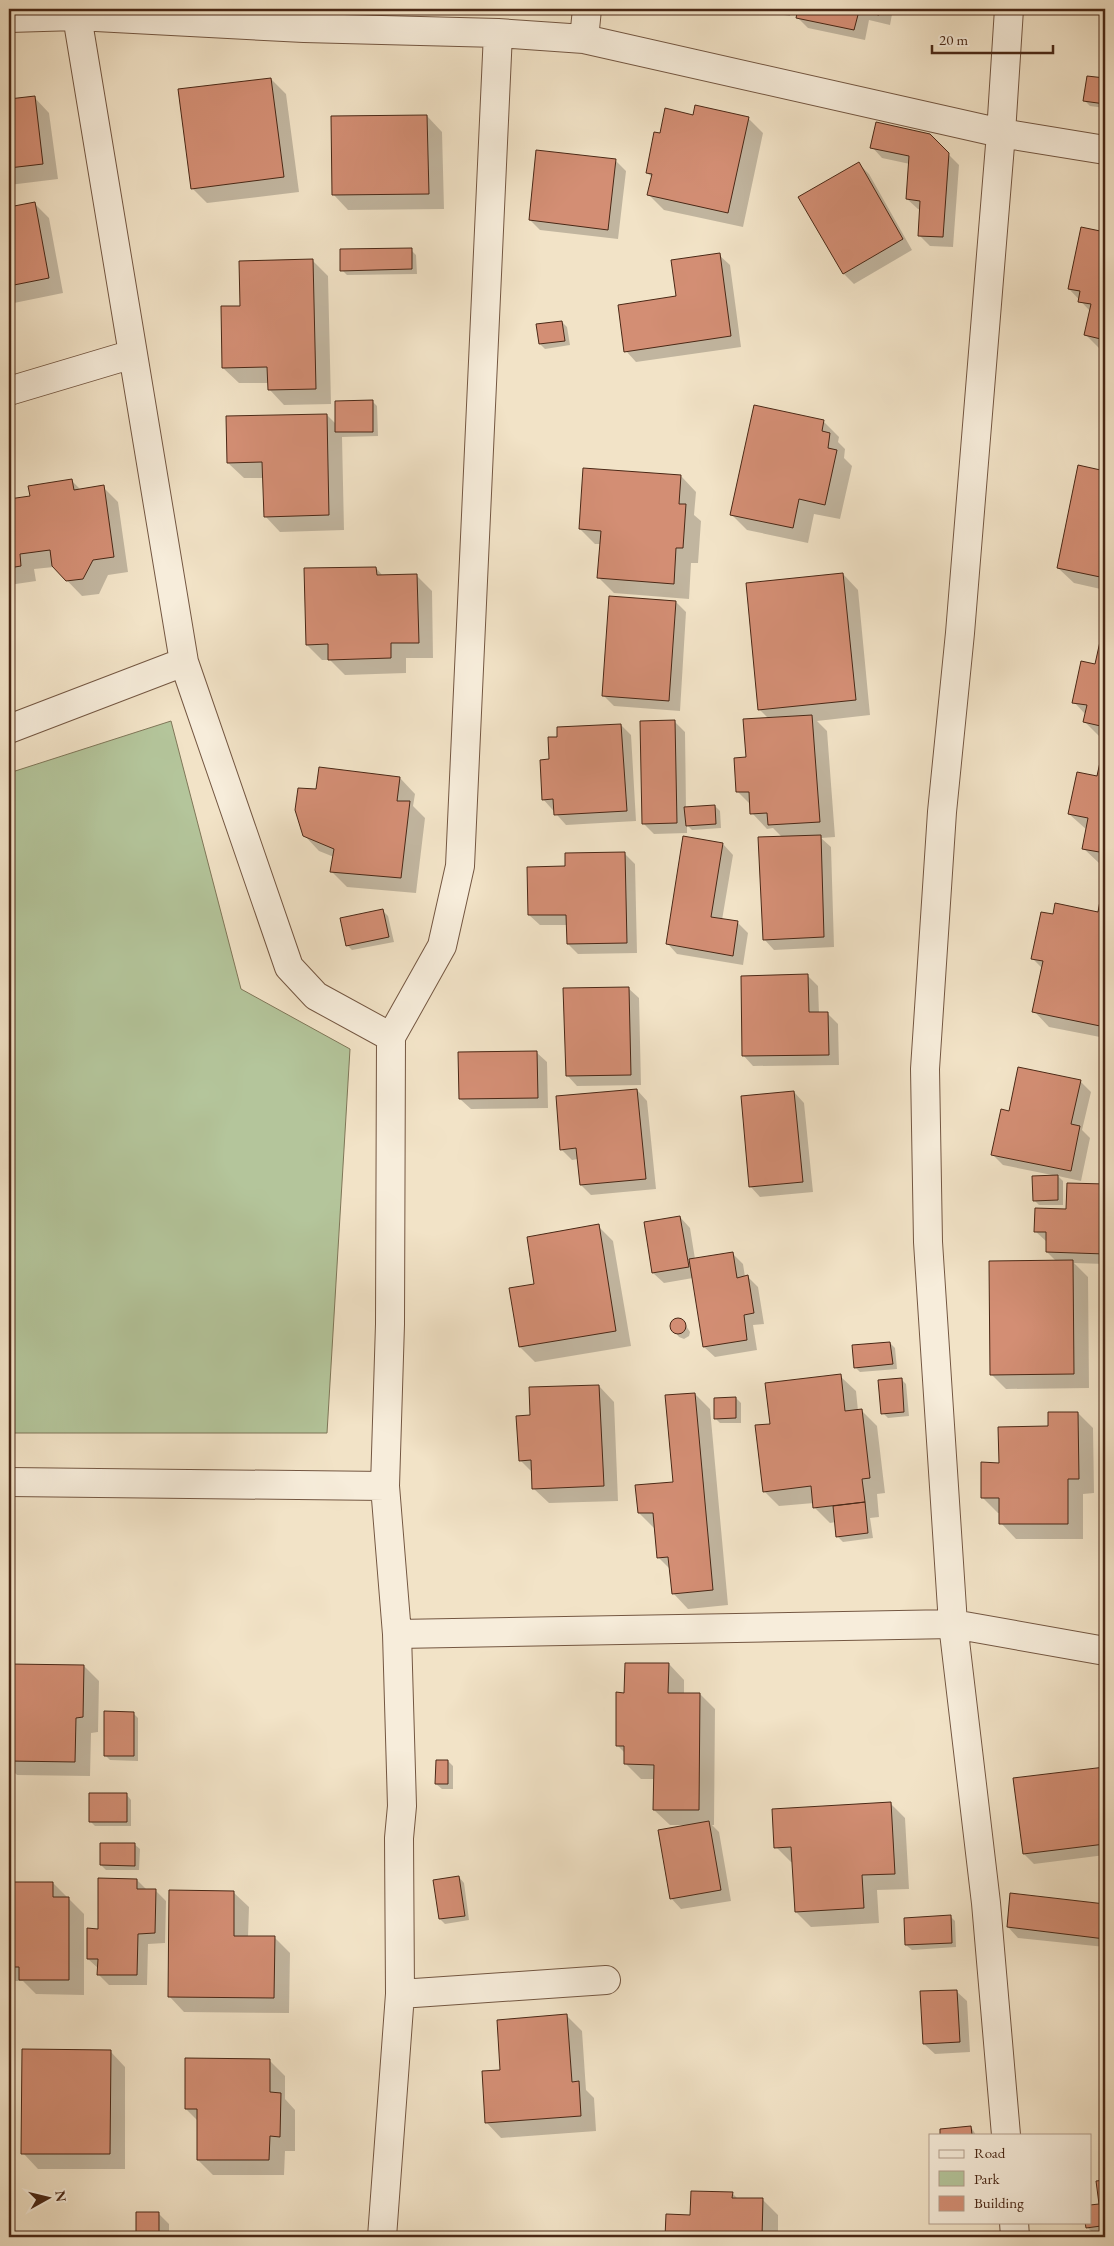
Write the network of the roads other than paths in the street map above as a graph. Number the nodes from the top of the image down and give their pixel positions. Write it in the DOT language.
graph roads {
  1 [pos="588,9"];
  2 [pos="1009,9"];
  3 [pos="77,16"];
  4 [pos="9,18"];
  5 [pos="303,18"];
  6 [pos="498,33"];
  7 [pos="584,38"];
  8 [pos="1001,133"];
  9 [pos="1105,150"];
  10 [pos="133,354"];
  11 [pos="9,391"];
  12 [pos="184,662"];
  13 [pos="9,729"];
  14 [pos="391,1037"];
  15 [pos="9,1482"];
  16 [pos="385,1486"];
  17 [pos="953,1624"];
  18 [pos="397,1634"];
  19 [pos="1105,1651"];
  20 [pos="606,1980"];
  21 [pos="400,1994"];
  22 [pos="1006,2134"];
  23 [pos="1014,2224"];
  24 [pos="382,2237"];
  25 [pos="1015,2237"];
  1 -- 7 [label="street"];
  2 -- 8 [label="street"];
  3 -- 4 [label="street"];
  3 -- 5 [label="street"];
  3 -- 10 [label="street"];
  5 -- 6 [label="street"];
  6 -- 7 [label="street"];
  6 -- 14 [label="street"];
  7 -- 8 [label="street"];
  8 -- 9 [label="street"];
  8 -- 17 [label="street"];
  10 -- 11 [label="street"];
  10 -- 12 [label="street"];
  12 -- 13 [label="street"];
  12 -- 14 [label="street"];
  14 -- 16 [label="street"];
  15 -- 16 [label="street"];
  16 -- 18 [label="street"];
  17 -- 18 [label="street"];
  17 -- 19 [label="street"];
  17 -- 22 [label="street"];
  18 -- 21 [label="street"];
  20 -- 21 [label="street"];
  21 -- 24 [label="street"];
  23 -- 25 [label="street"];
}
